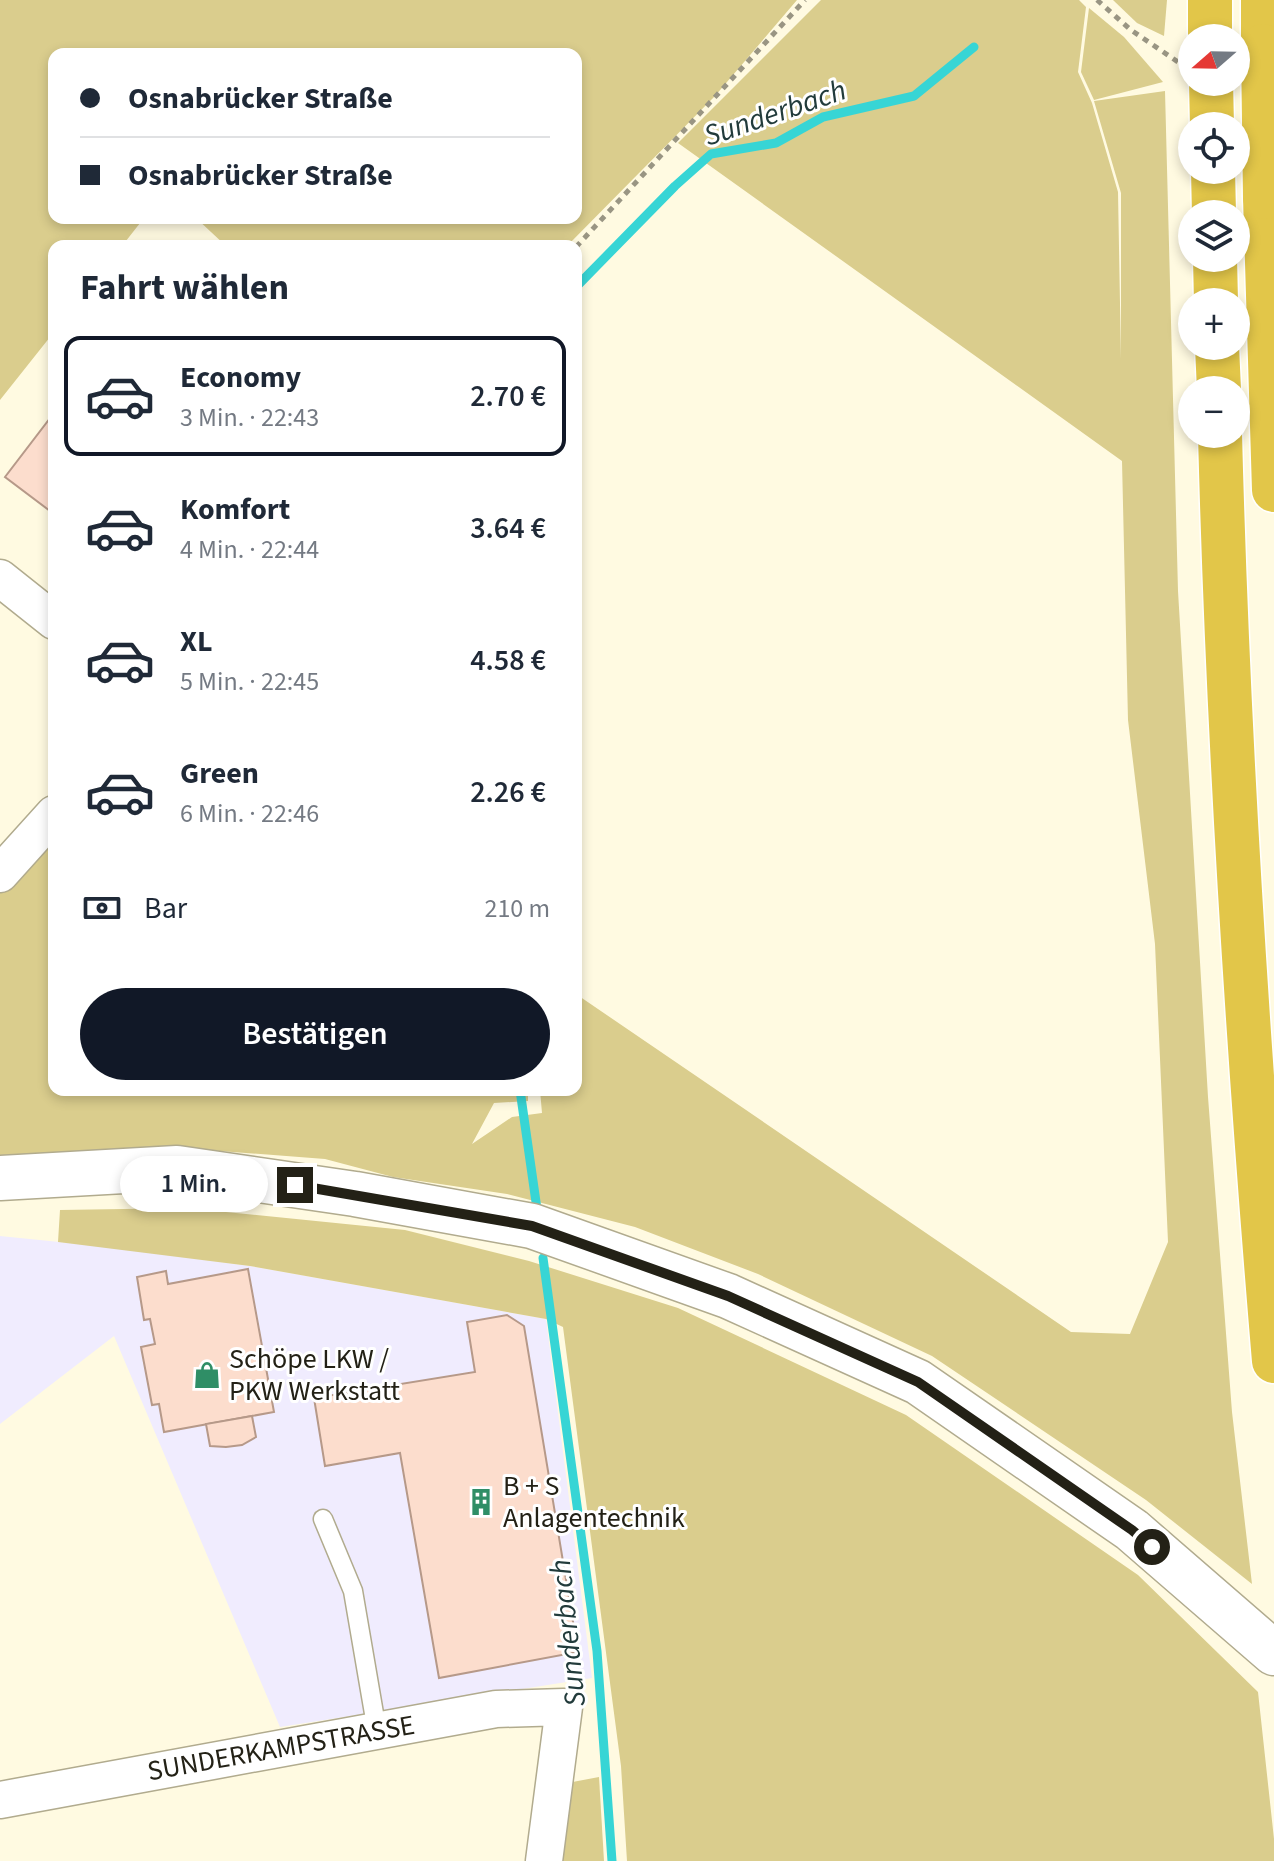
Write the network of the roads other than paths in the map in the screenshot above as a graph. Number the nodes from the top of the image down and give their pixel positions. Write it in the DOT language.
graph roads {
  1 [pos="1263,0"];
  2 [pos="1220,448"];
  3 [pos="1274,490"];
  4 [pos="0,578"];
  5 [pos="48,616"];
  6 [pos="48,821"];
  7 [pos="0,874"];
  8 [pos="0,1178"];
  9 [pos="1274,1361"];
  10 [pos="323,1519"];
  11 [pos="1274,1653"];
  12 [pos="377,1731"];
  13 [pos="0,1800"];
  14 [pos="544,1861"];
  1 -- 3 [label="highway, bridge"];
  2 -- 9 [label="highway"];
  4 -- 5 [label="street"];
  6 -- 7 [label="street"];
  8 -- 11 [label="main road"];
  10 -- 12 [label="lane"];
  12 -- 13 [label="street, SUNDERKAMPSTRASSE"];
  12 -- 14 [label="street, SUNDERKAMPSTRASSE"];
}
